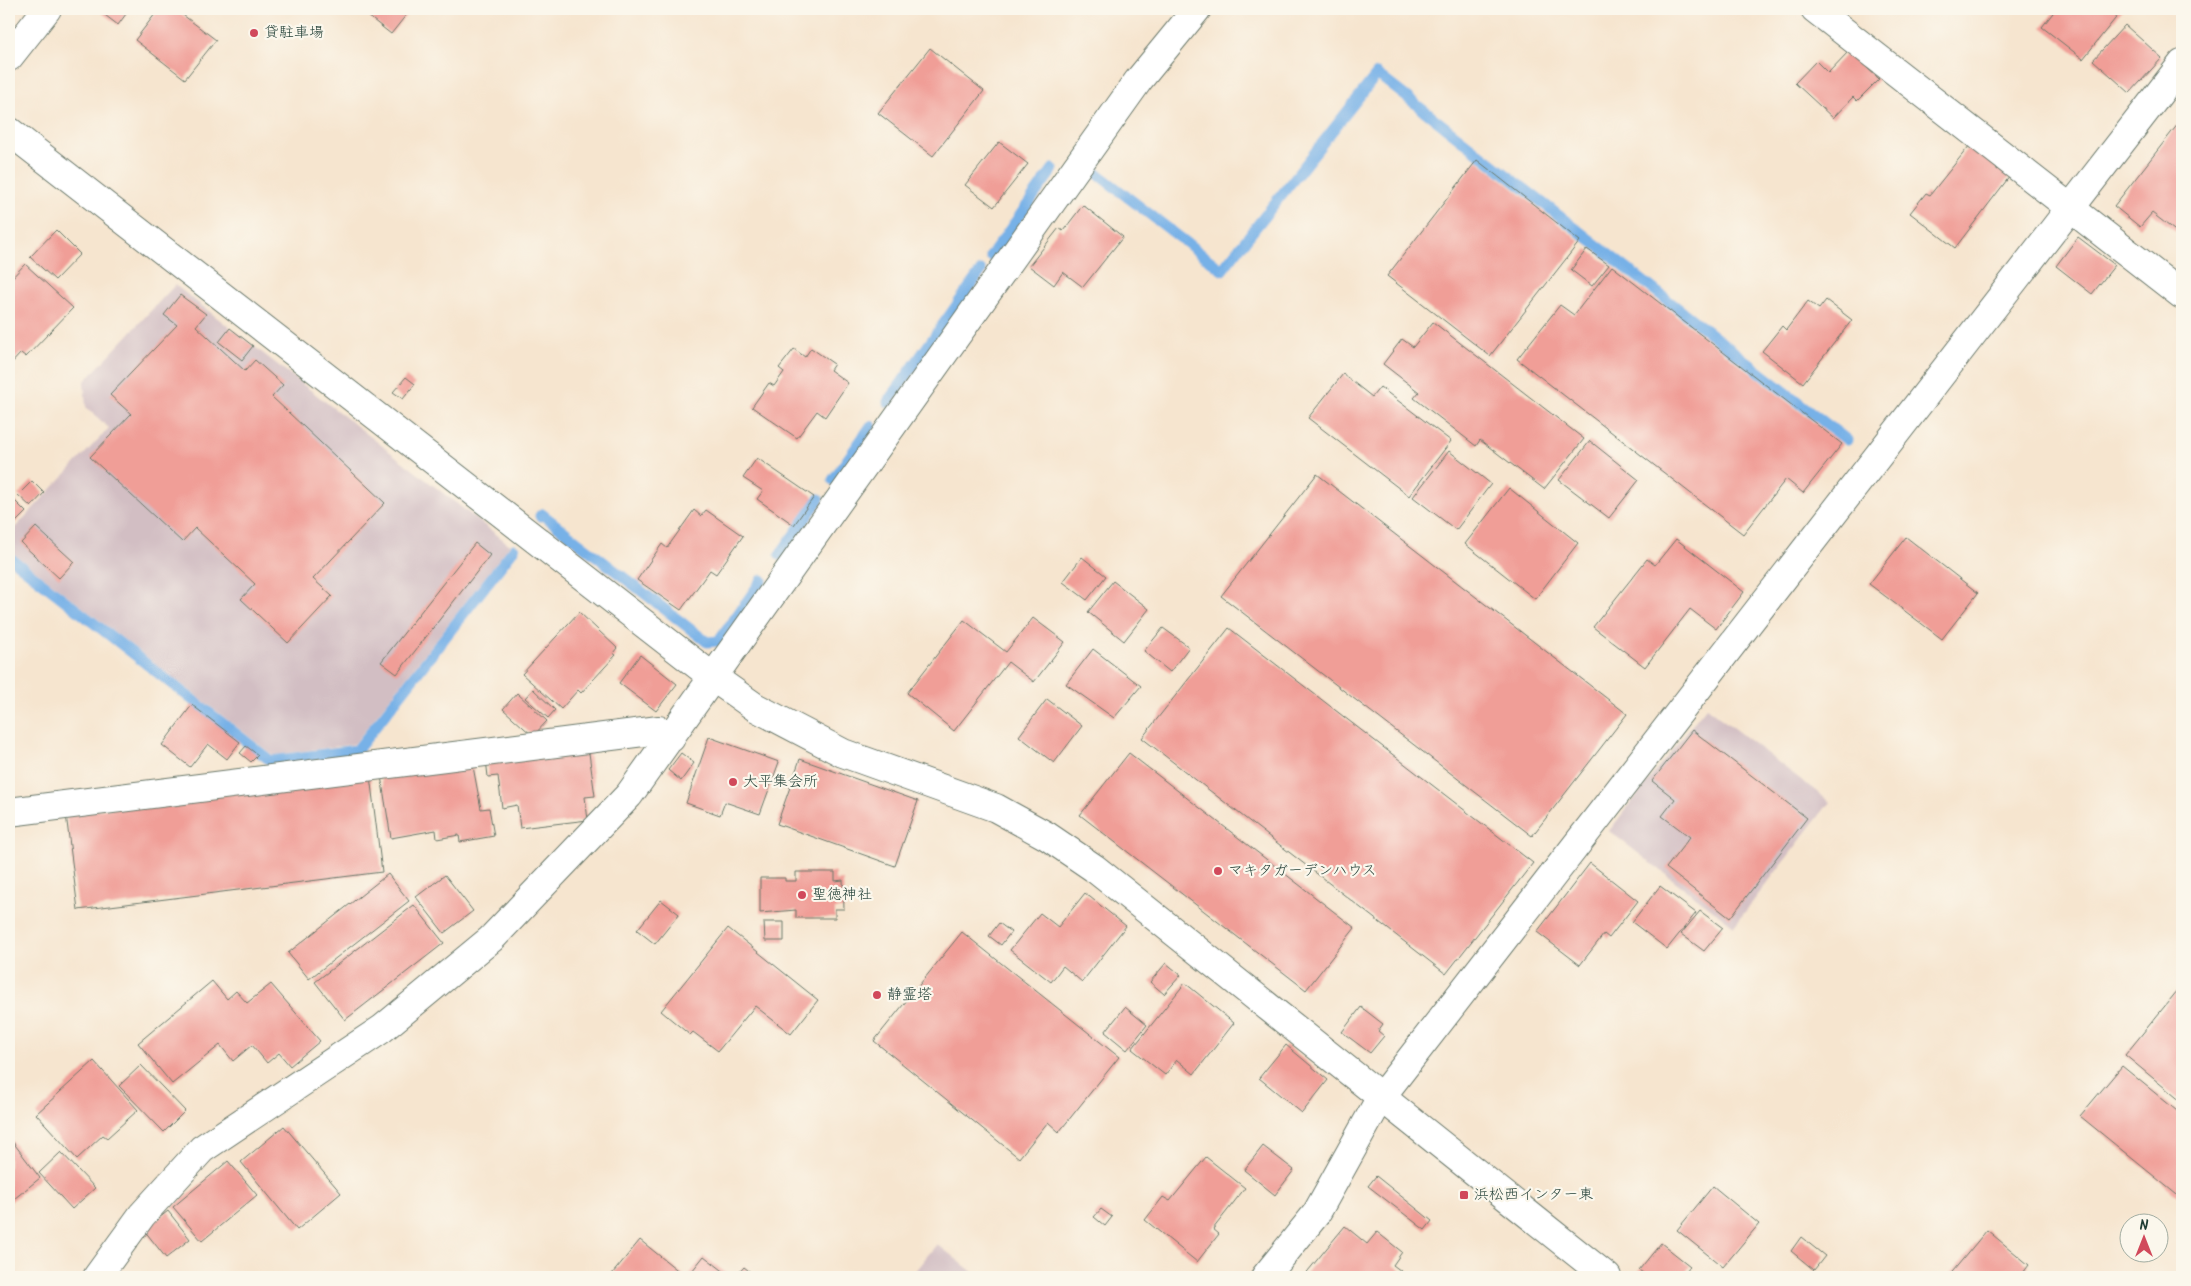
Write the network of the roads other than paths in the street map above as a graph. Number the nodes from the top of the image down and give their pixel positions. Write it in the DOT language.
graph roads {
  1 [pos="47,9"];
  2 [pos="1197,9"];
  3 [pos="1815,9"];
  4 [pos="9,57"];
  5 [pos="2182,64"];
  6 [pos="9,131"];
  7 [pos="2071,208"];
  8 [pos="2182,294"];
  9 [pos="714,678"];
  10 [pos="671,738"];
  11 [pos="9,812"];
  12 [pos="1381,1097"];
  13 [pos="97,1277"];
  14 [pos="1265,1277"];
  15 [pos="1607,1277"];
  1 -- 4 [label="street"];
  2 -- 9 [label="street"];
  3 -- 7 [label="street"];
  5 -- 7 [label="street"];
  6 -- 9 [label="street"];
  7 -- 8 [label="street"];
  7 -- 12 [label="street"];
  9 -- 10 [label="street"];
  9 -- 12 [label="street"];
  10 -- 11 [label="street"];
  10 -- 13 [label="street"];
  12 -- 14 [label="street"];
  12 -- 15 [label="street"];
}
